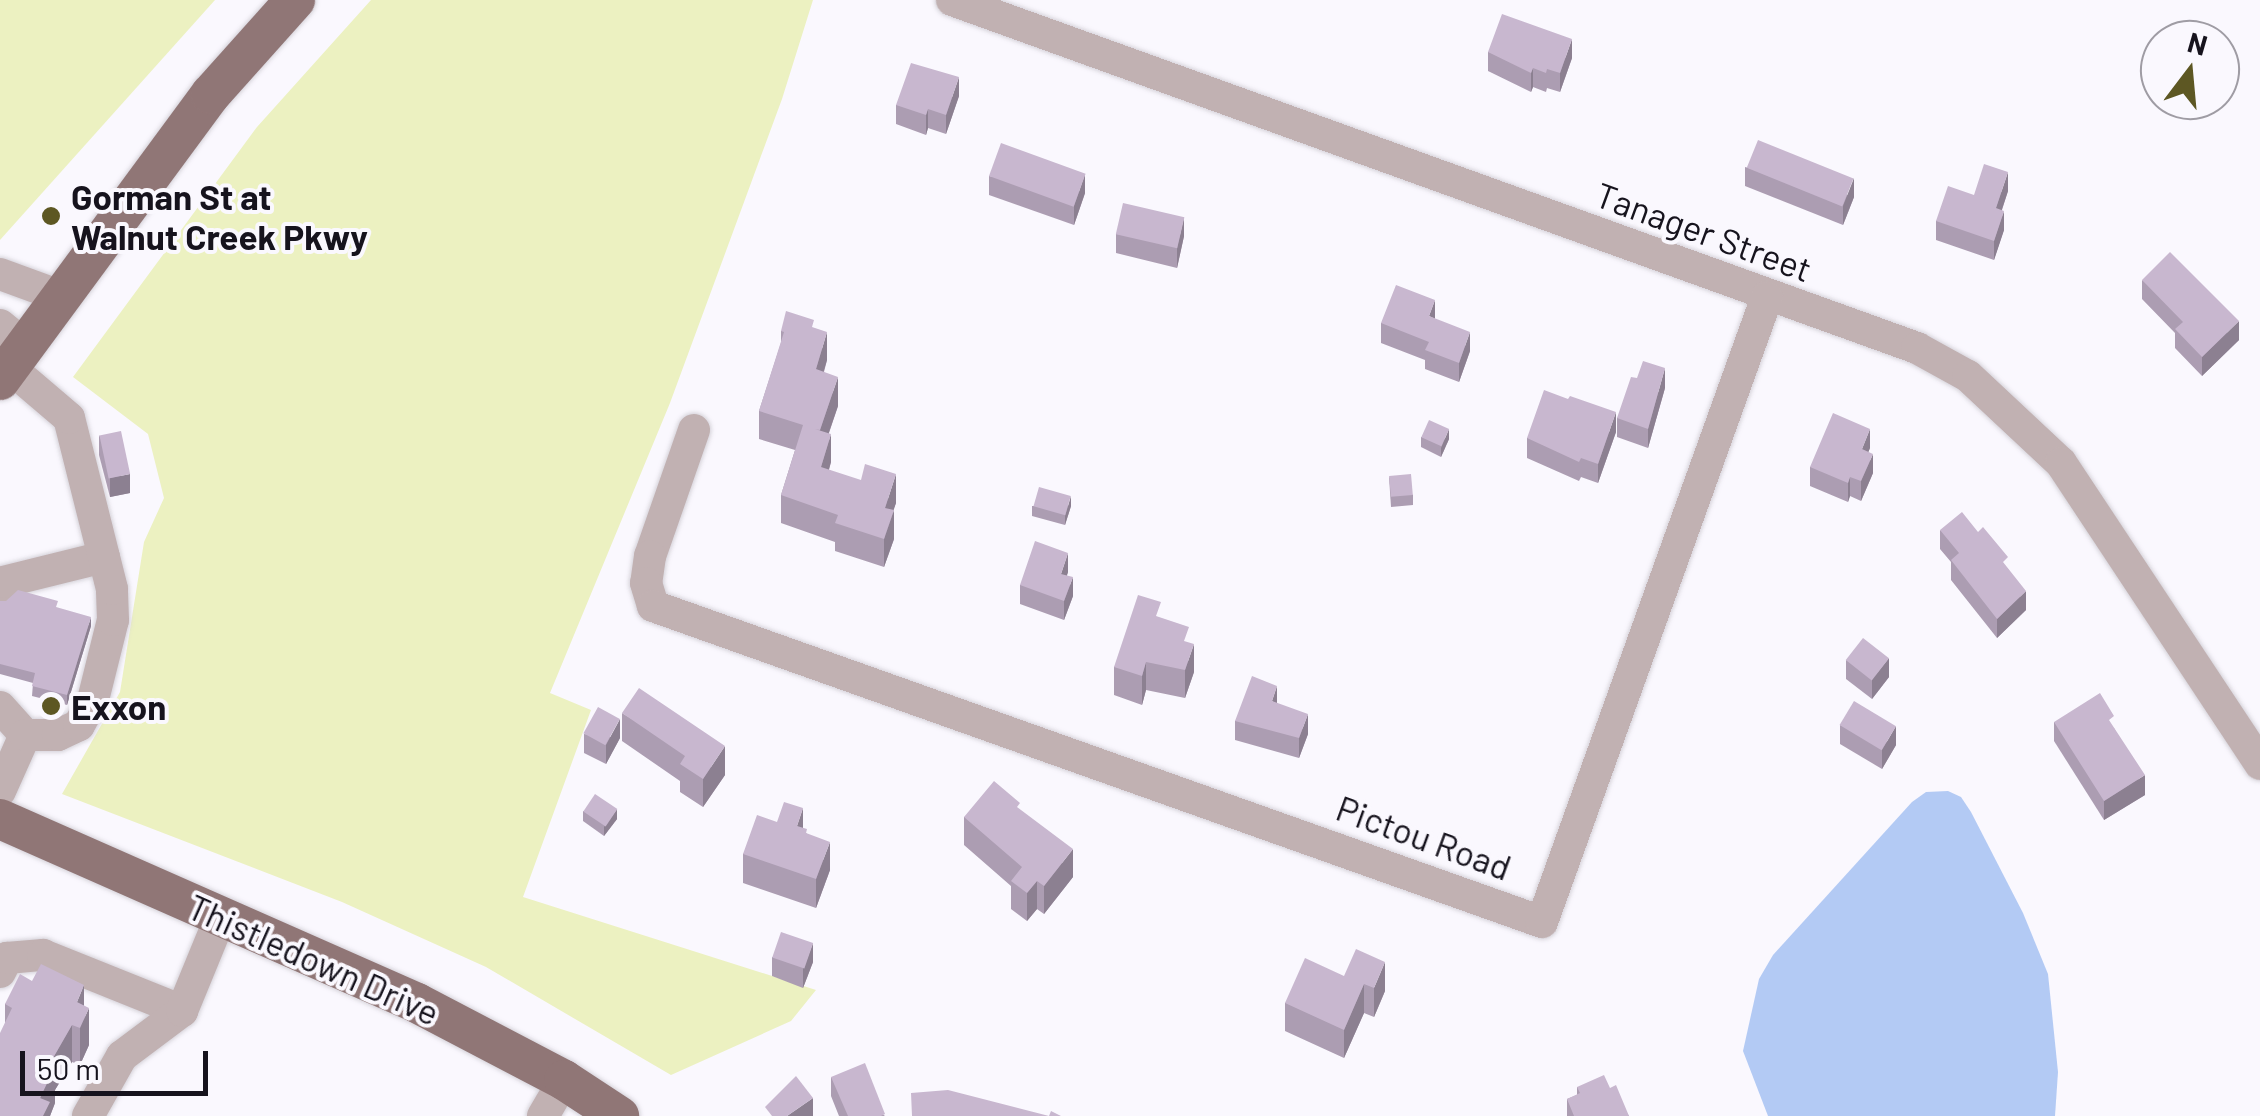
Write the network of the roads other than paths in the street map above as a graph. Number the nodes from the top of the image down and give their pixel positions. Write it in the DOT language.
graph roads {
  1 [pos="294,0"];
  2 [pos="952,0"];
  3 [pos="0,274"];
  4 [pos="60,296"];
  5 [pos="1767,297"];
  6 [pos="8,354"];
  7 [pos="694,430"];
  8 [pos="104,557"];
  9 [pos="0,592"];
  10 [pos="0,707"];
  11 [pos="24,734"];
  12 [pos="2260,764"];
  13 [pos="0,792"];
  14 [pos="0,819"];
  15 [pos="220,916"];
  16 [pos="1,968"];
  17 [pos="182,1012"];
  18 [pos="564,1080"];
  19 [pos="88,1116"];
  20 [pos="543,1116"];
  21 [pos="619,1116"];
  1 -- 4 [label="main road"];
  2 -- 5 [label="street, Tanager Street"];
  3 -- 4 [label="street"];
  4 -- 6 [label="main road"];
  5 -- 7 [label="street, Pictou Road"];
  5 -- 12 [label="street, Tanager Street"];
  6 -- 8 [label="street"];
  8 -- 9 [label="street"];
  8 -- 11 [label="street"];
  10 -- 11 [label="street"];
  11 -- 13 [label="street"];
  14 -- 15 [label="main road, Thistledown Drive"];
  15 -- 17 [label="street"];
  15 -- 18 [label="main road, Thistledown Drive"];
  16 -- 17 [label="street"];
  17 -- 19 [label="street"];
  18 -- 20 [label="street"];
  18 -- 21 [label="main road, Thistledown Drive"];
}
